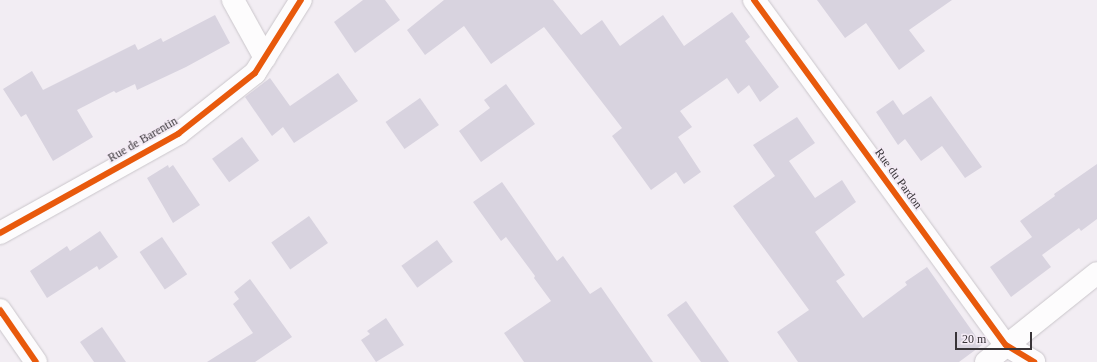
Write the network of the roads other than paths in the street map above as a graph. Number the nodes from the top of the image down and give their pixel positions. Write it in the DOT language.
graph roads {
  1 [pos="233,0"];
  2 [pos="301,0"];
  3 [pos="754,0"];
  4 [pos="265,58"];
  5 [pos="0,233"];
  6 [pos="1097,273"];
  7 [pos="0,310"];
  8 [pos="1006,345"];
  9 [pos="36,362"];
  10 [pos="986,362"];
  11 [pos="1034,362"];
  1 -- 4 [label="street"];
  2 -- 4 [label="street, Rue de Barentin"];
  3 -- 8 [label="street, Rue du Pardon"];
  4 -- 5 [label="street, Rue de Barentin"];
  6 -- 8 [label="street"];
  7 -- 9 [label="street"];
  8 -- 10 [label="street"];
  8 -- 11 [label="street, Rue du Pardon"];
}
